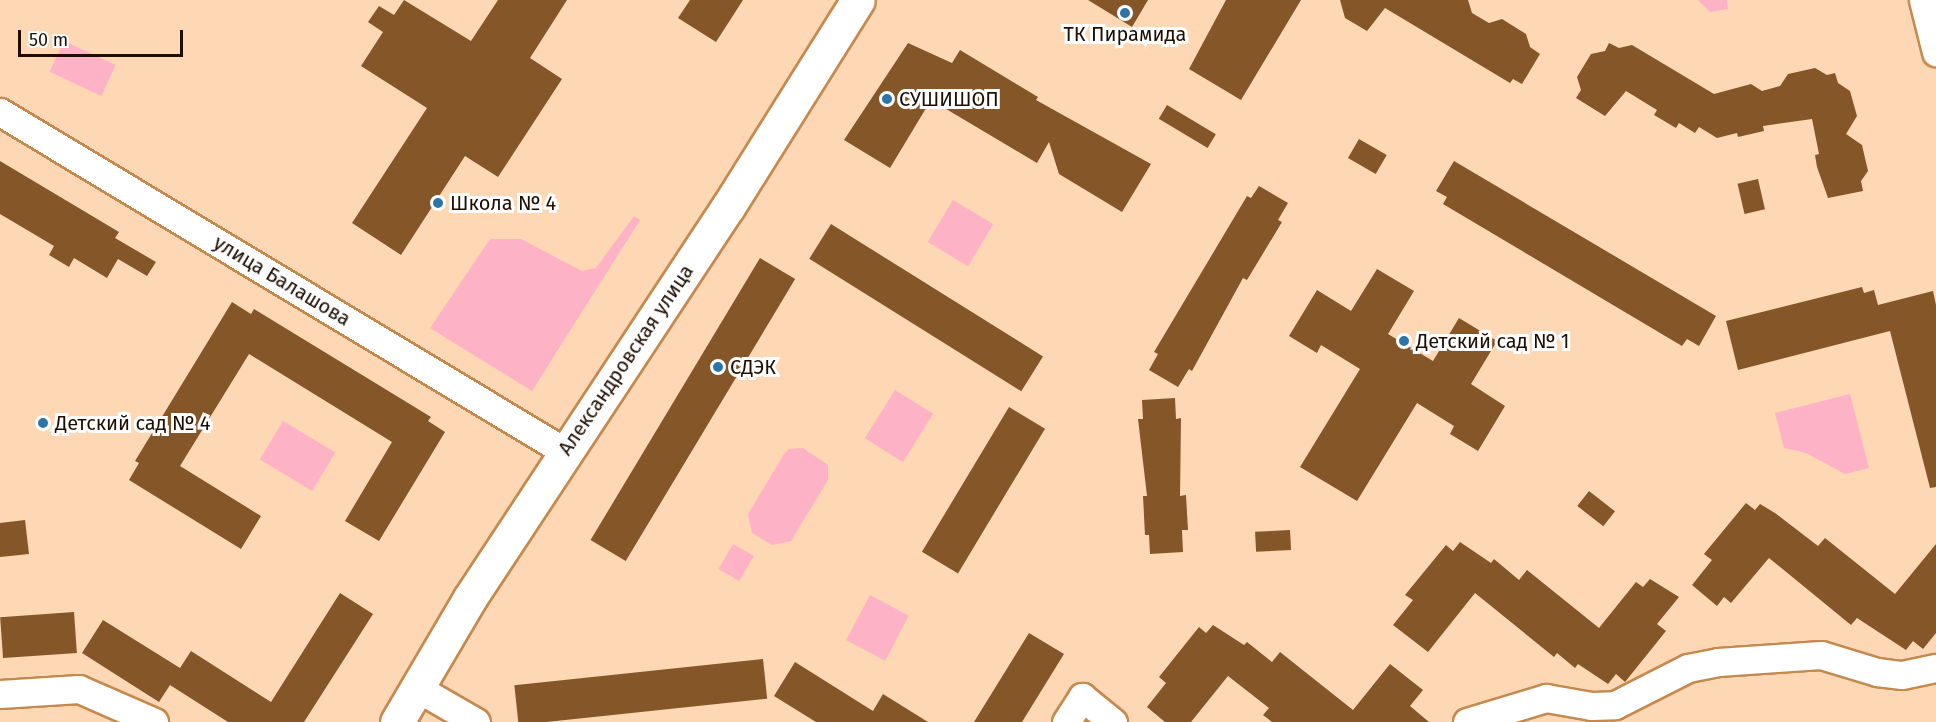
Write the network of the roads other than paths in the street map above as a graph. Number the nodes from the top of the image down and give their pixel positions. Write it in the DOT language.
graph roads {
  1 [pos="858,0"];
  2 [pos="1923,0"];
  3 [pos="1936,52"];
  4 [pos="0,112"];
  5 [pos="564,451"];
  6 [pos="1936,668"];
  7 [pos="417,688"];
  8 [pos="0,694"];
  9 [pos="154,722"];
  10 [pos="398,722"];
  11 [pos="476,722"];
  12 [pos="1066,722"];
  13 [pos="1113,722"];
  14 [pos="1467,722"];
  1 -- 5 [label="street, Александровская улица"];
  2 -- 3 [label="street"];
  4 -- 5 [label="street, улица Балашова"];
  5 -- 7 [label="street, Александровская улица"];
  6 -- 14 [label="street"];
  7 -- 10 [label="street, Александровская улица"];
  7 -- 11 [label="street"];
  8 -- 9 [label="street"];
  12 -- 13 [label="street"];
}
